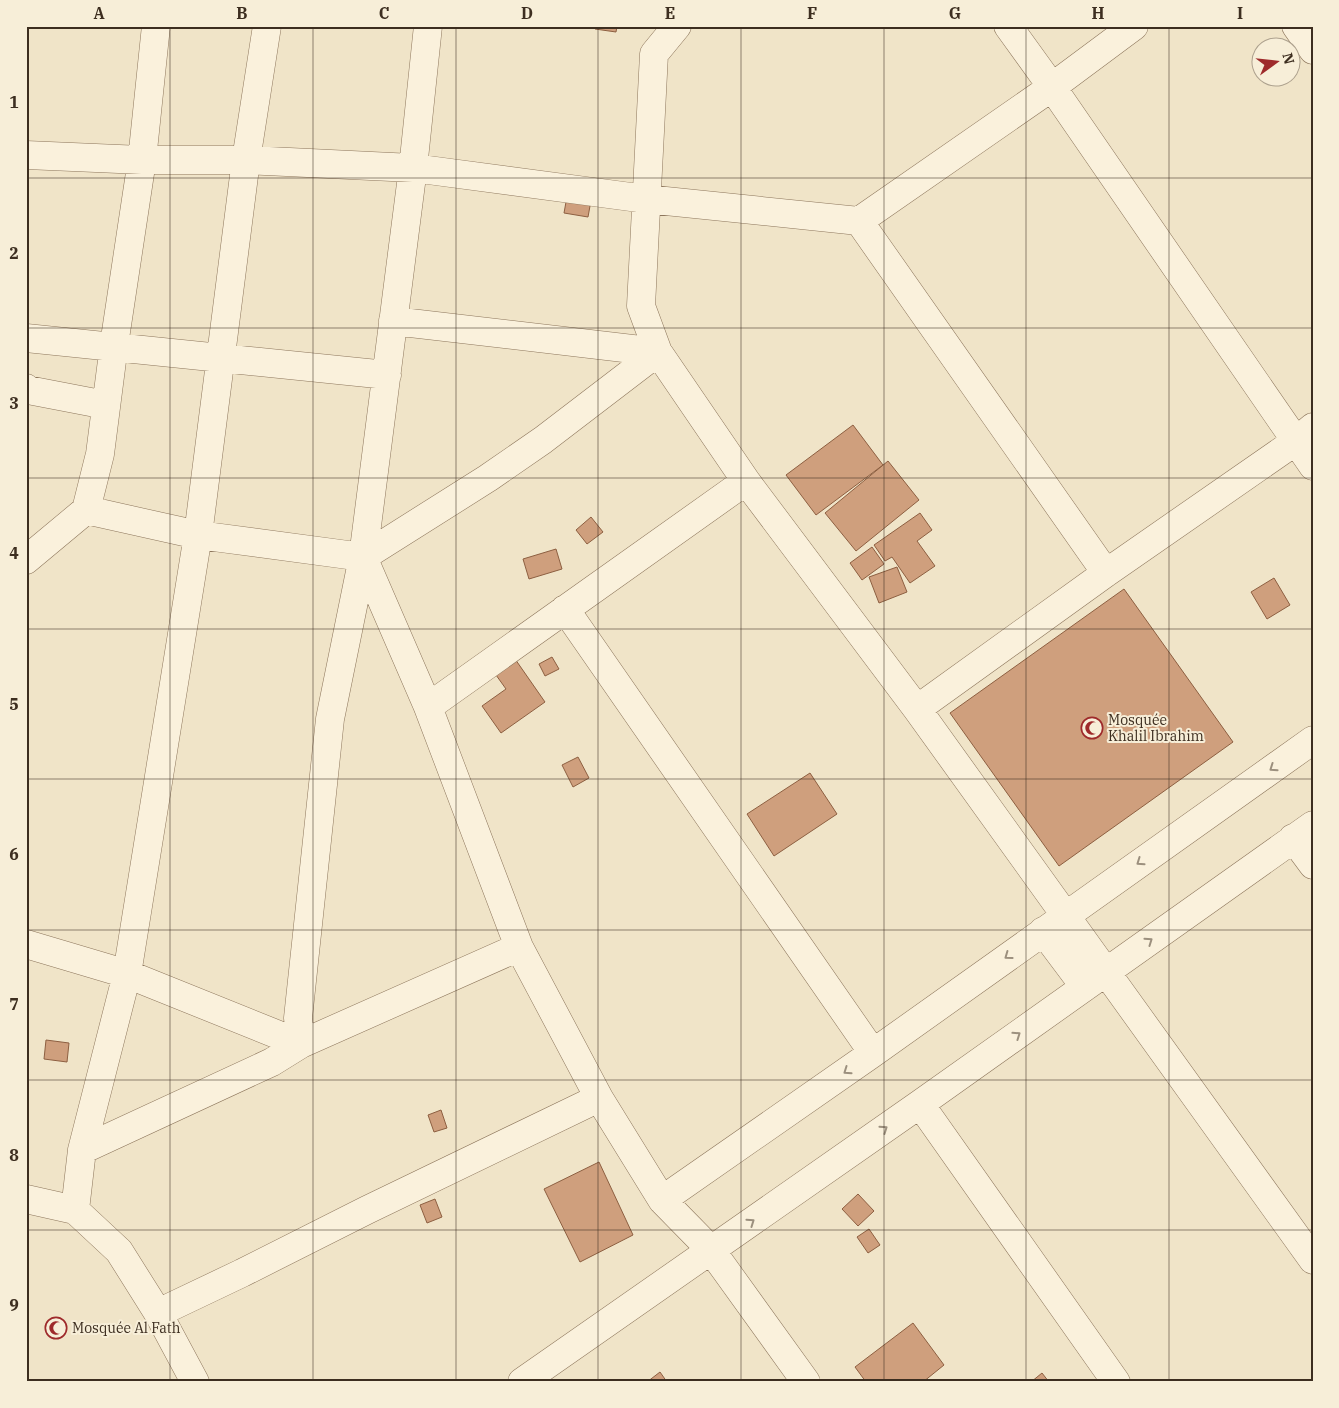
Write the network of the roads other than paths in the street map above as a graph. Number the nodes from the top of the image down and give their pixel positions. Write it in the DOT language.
graph roads {
  1 [pos="156,26"];
  2 [pos="267,26"];
  3 [pos="428,26"];
  4 [pos="677,26"];
  5 [pos="1008,26"];
  6 [pos="1134,26"];
  7 [pos="1296,26"];
  8 [pos="1313,50"];
  9 [pos="1052,87"];
  10 [pos="26,155"];
  11 [pos="142,160"];
  12 [pos="246,160"];
  13 [pos="413,168"];
  14 [pos="646,199"];
  15 [pos="859,221"];
  16 [pos="393,322"];
  17 [pos="26,338"];
  18 [pos="114,345"];
  19 [pos="658,352"];
  20 [pos="220,356"];
  21 [pos="387,375"];
  22 [pos="27,389"];
  23 [pos="106,405"];
  24 [pos="1304,434"];
  25 [pos="1313,466"];
  26 [pos="746,481"];
  27 [pos="86,510"];
  28 [pos="198,535"];
  29 [pos="363,557"];
  30 [pos="26,560"];
  31 [pos="1106,573"];
  32 [pos="565,609"];
  33 [pos="428,707"];
  34 [pos="917,709"];
  35 [pos="1313,740"];
  36 [pos="1303,832"];
  37 [pos="1313,865"];
  38 [pos="1054,923"];
  39 [pos="26,944"];
  40 [pos="519,947"];
  41 [pos="127,974"];
  42 [pos="1095,979"];
  43 [pos="301,1044"];
  44 [pos="873,1053"];
  45 [pos="599,1098"];
  46 [pos="920,1104"];
  47 [pos="82,1150"];
  48 [pos="26,1199"];
  49 [pos="662,1200"];
  50 [pos="75,1210"];
  51 [pos="711,1250"];
  52 [pos="1313,1260"];
  53 [pos="158,1313"];
  54 [pos="195,1382"];
  55 [pos="522,1382"];
  56 [pos="806,1382"];
  57 [pos="1116,1382"];
  1 -- 11 [label="street"];
  2 -- 12 [label="street"];
  3 -- 13 [label="street"];
  4 -- 14 [label="street"];
  5 -- 9 [label="street"];
  6 -- 9 [label="street"];
  7 -- 8 [label="street"];
  9 -- 15 [label="street"];
  9 -- 24 [label="street"];
  10 -- 11 [label="street"];
  11 -- 12 [label="street"];
  11 -- 18 [label="street"];
  12 -- 13 [label="street"];
  12 -- 20 [label="street"];
  13 -- 14 [label="street"];
  13 -- 16 [label="street"];
  14 -- 15 [label="street"];
  14 -- 19 [label="street"];
  15 -- 31 [label="street"];
  16 -- 19 [label="street"];
  16 -- 21 [label="street"];
  17 -- 18 [label="street"];
  18 -- 20 [label="street"];
  18 -- 23 [label="street"];
  19 -- 26 [label="street"];
  19 -- 29 [label="street"];
  20 -- 21 [label="street"];
  20 -- 28 [label="street"];
  21 -- 29 [label="street"];
  22 -- 23 [label="street"];
  23 -- 27 [label="street"];
  24 -- 25 [label="street"];
  24 -- 31 [label="street"];
  26 -- 32 [label="street"];
  26 -- 34 [label="street"];
  27 -- 28 [label="street"];
  27 -- 30 [label="street"];
  28 -- 29 [label="street"];
  28 -- 41 [label="street"];
  29 -- 33 [label="street"];
  29 -- 43 [label="street"];
  31 -- 34 [label="street"];
  32 -- 33 [label="street"];
  32 -- 44 [label="street"];
  33 -- 40 [label="street"];
  34 -- 38 [label="street"];
  35 -- 38 [label="street, one-way"];
  36 -- 37 [label="street"];
  42 -- 36 [label="street, one-way"];
  38 -- 42 [label="street"];
  38 -- 44 [label="street, one-way"];
  39 -- 41 [label="street"];
  40 -- 43 [label="street"];
  40 -- 45 [label="street"];
  41 -- 43 [label="street"];
  41 -- 47 [label="street"];
  46 -- 42 [label="street, one-way"];
  42 -- 52 [label="street"];
  43 -- 47 [label="street"];
  44 -- 49 [label="street, one-way"];
  45 -- 49 [label="street"];
  45 -- 53 [label="street"];
  51 -- 46 [label="street, one-way"];
  46 -- 57 [label="street"];
  47 -- 50 [label="street"];
  48 -- 50 [label="street"];
  49 -- 51 [label="street"];
  50 -- 53 [label="street"];
  51 -- 55 [label="street"];
  51 -- 56 [label="street"];
  53 -- 54 [label="street"];
}
